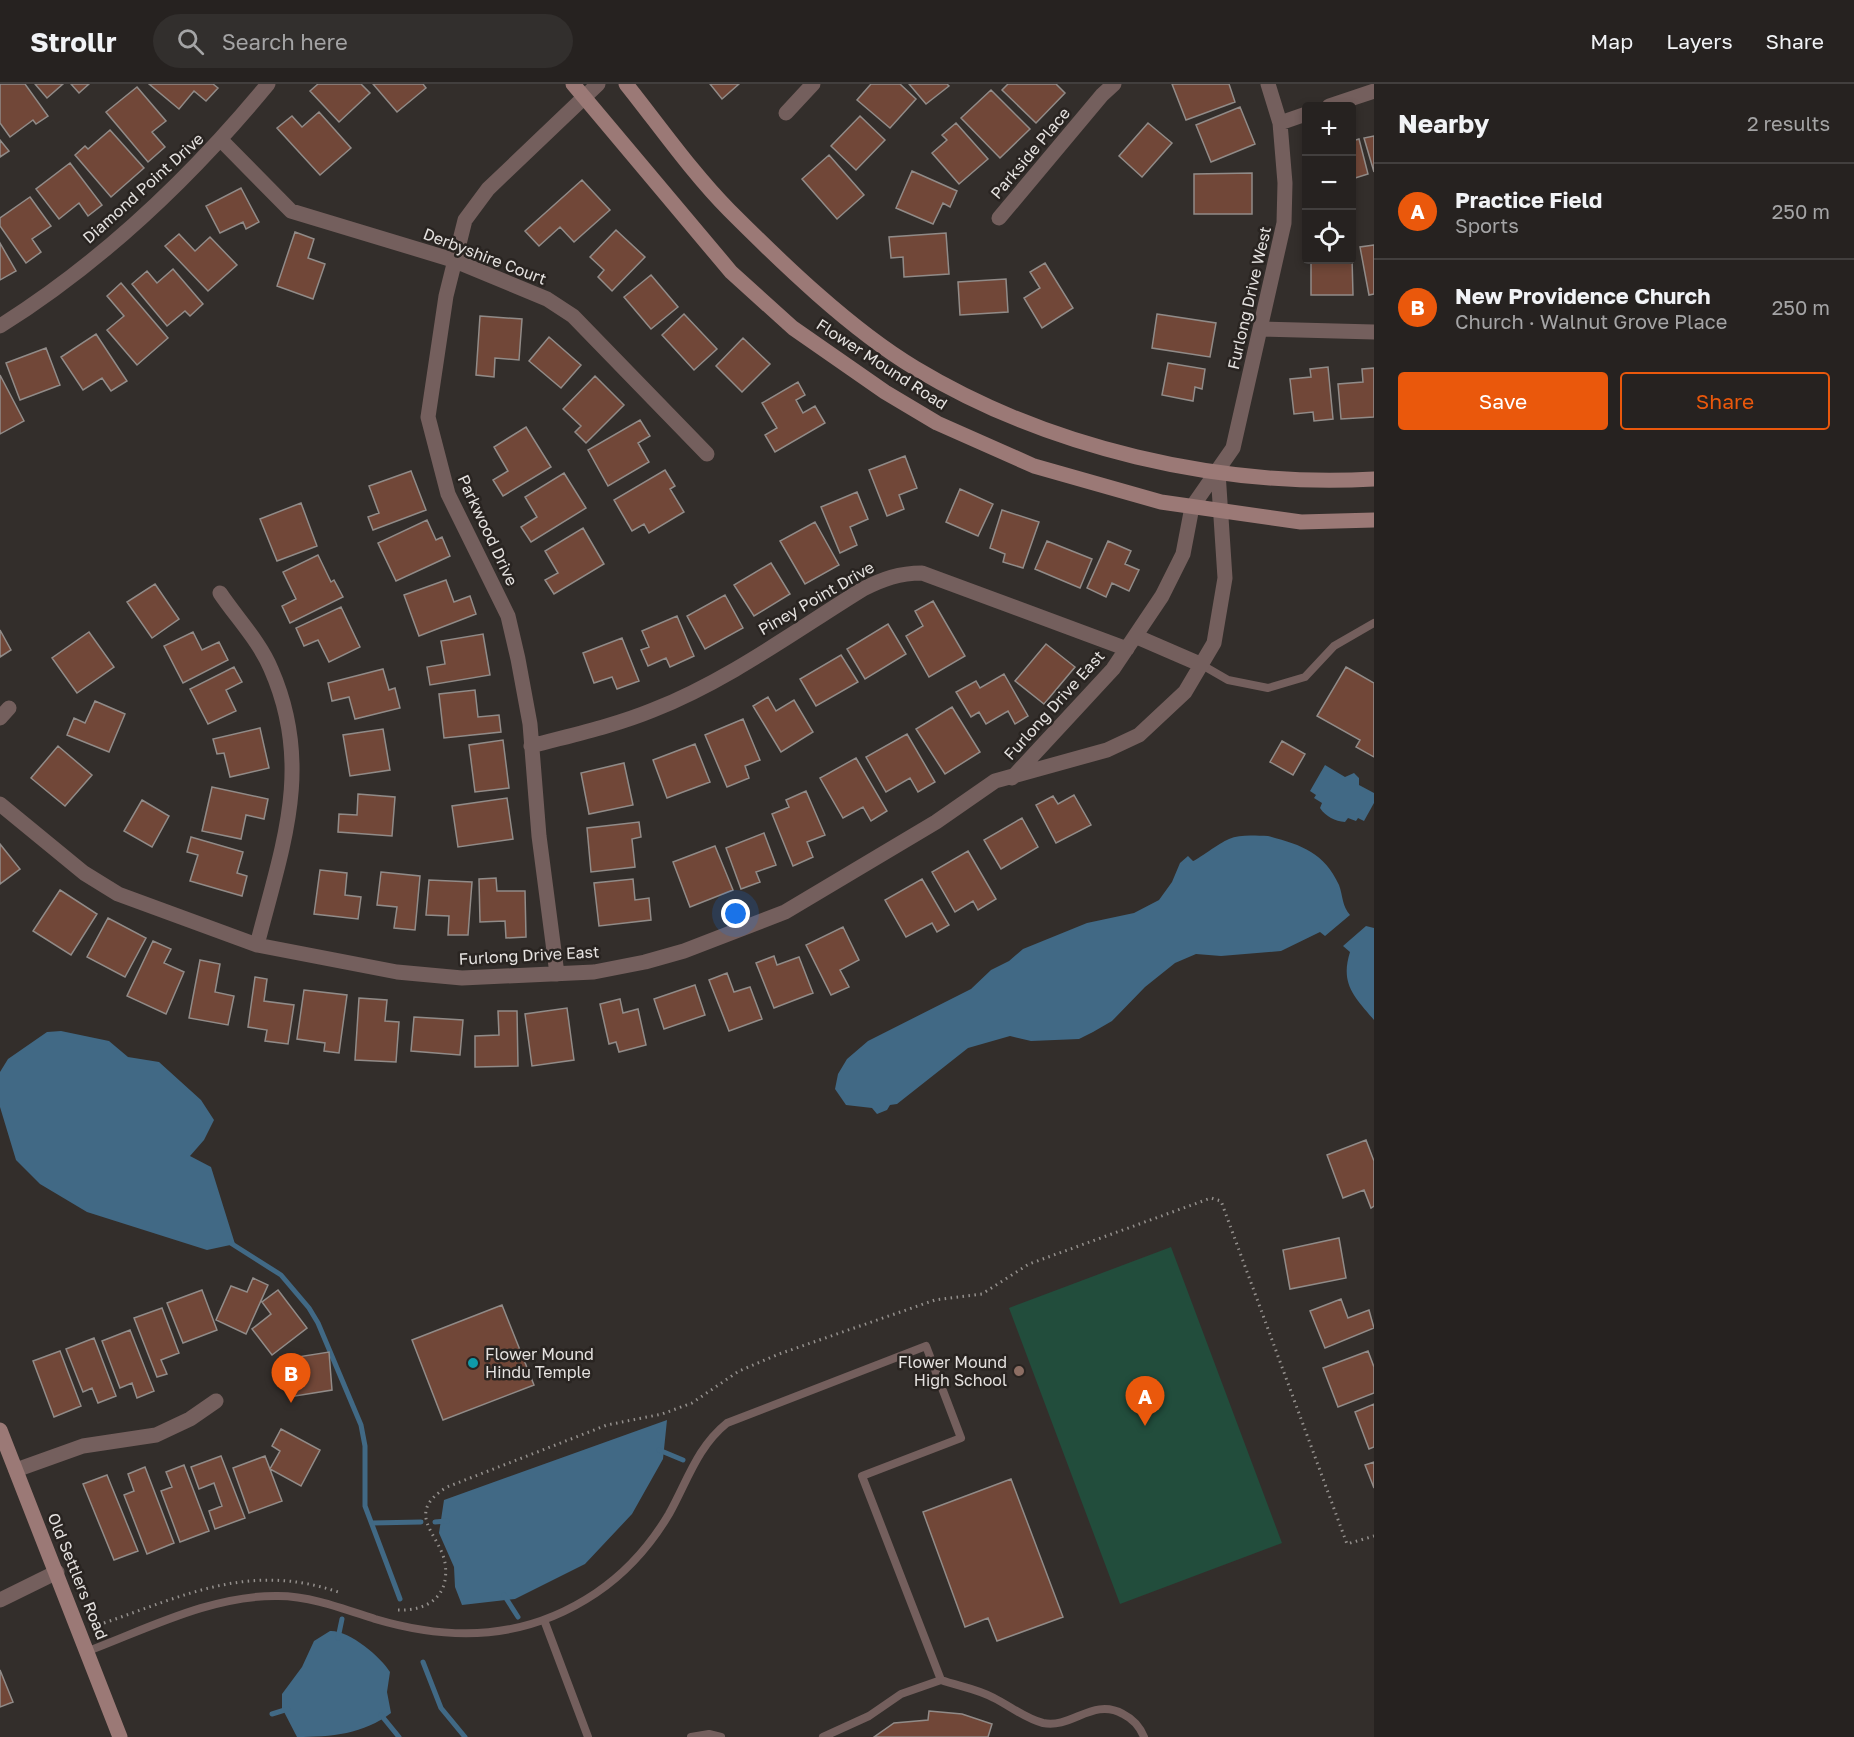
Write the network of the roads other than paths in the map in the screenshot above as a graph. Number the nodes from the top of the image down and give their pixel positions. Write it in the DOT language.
graph roads {
  1 [pos="268,84"];
  2 [pos="573,84"];
  3 [pos="598,84"];
  4 [pos="626,84"];
  5 [pos="813,84"];
  6 [pos="1114,84"];
  7 [pos="1268,84"];
  8 [pos="1374,91"];
  9 [pos="585,96"];
  10 [pos="1341,102"];
  11 [pos="786,113"];
  12 [pos="1302,115"];
  13 [pos="1280,123"];
  14 [pos="222,141"];
  15 [pos="999,218"];
  16 [pos="453,260"];
  17 [pos="0,326"];
  18 [pos="1261,329"];
  19 [pos="1374,332"];
  20 [pos="707,454"];
  21 [pos="1218,472"];
  22 [pos="1374,479"];
  23 [pos="1192,507"];
  24 [pos="1222,512"];
  25 [pos="1374,520"];
  26 [pos="220,593"];
  27 [pos="1374,623"];
  28 [pos="1131,643"];
  29 [pos="1202,665"];
  30 [pos="531,746"];
  31 [pos="1012,778"];
  32 [pos="0,804"];
  33 [pos="257,945"];
  34 [pos="557,974"];
  35 [pos="216,1401"];
  36 [pos="0,1430"];
  37 [pos="16,1470"];
  38 [pos="57,1572"];
  39 [pos="0,1600"];
  40 [pos="544,1620"];
  41 [pos="88,1651"];
  42 [pos="941,1680"];
  43 [pos="120,1737"];
  44 [pos="588,1737"];
  45 [pos="690,1737"];
  46 [pos="721,1737"];
  47 [pos="823,1737"];
  48 [pos="1144,1737"];
  1 -- 14 [label="street, Diamond Point Drive"];
  2 -- 9 [label="main road, Flower Mound Road"];
  3 -- 9 [label="street, Parkwood Drive"];
  4 -- 21 [label="main road, Flower Mound Road"];
  5 -- 11 [label="street"];
  6 -- 15 [label="street, Parkside Place"];
  7 -- 13 [label="street, Furlong Drive West"];
  8 -- 10 [label="street"];
  9 -- 16 [label="street, Parkwood Drive"];
  9 -- 23 [label="main road, Flower Mound Road"];
  12 -- 13 [label="street"];
  13 -- 18 [label="street, Furlong Drive West"];
  14 -- 16 [label="street, Derbyshire Court"];
  14 -- 17 [label="street, Diamond Point Drive"];
  16 -- 20 [label="street, Derbyshire Court"];
  16 -- 30 [label="street, Parkwood Drive"];
  18 -- 19 [label="street"];
  18 -- 21 [label="street, Furlong Drive West"];
  21 -- 22 [label="main road, Flower Mound Road"];
  21 -- 23 [label="street, Furlong Drive West"];
  21 -- 24 [label="street"];
  23 -- 24 [label="main road, Flower Mound Road"];
  23 -- 28 [label="street, Furlong Drive East"];
  24 -- 25 [label="main road, Flower Mound Road"];
  24 -- 29 [label="street"];
  26 -- 33 [label="street"];
  27 -- 29 [label="lane"];
  28 -- 29 [label="street, Piney Point Drive"];
  28 -- 30 [label="street, Piney Point Drive"];
  28 -- 31 [label="street, Furlong Drive East"];
  29 -- 31 [label="street"];
  30 -- 34 [label="street, Parkwood Drive"];
  31 -- 34 [label="street, Furlong Drive East"];
  32 -- 33 [label="street, Furlong Drive East"];
  33 -- 34 [label="street, Furlong Drive East"];
  35 -- 37 [label="street"];
  36 -- 37 [label="main road, Old Settlers Road"];
  37 -- 38 [label="main road, Old Settlers Road"];
  38 -- 39 [label="street"];
  38 -- 41 [label="main road, Old Settlers Road"];
  40 -- 41 [label="lane"];
  40 -- 42 [label="lane"];
  40 -- 44 [label="lane"];
  41 -- 43 [label="main road, Old Settlers Road"];
  42 -- 47 [label="lane"];
  42 -- 48 [label="lane"];
  45 -- 46 [label="lane"];
}
